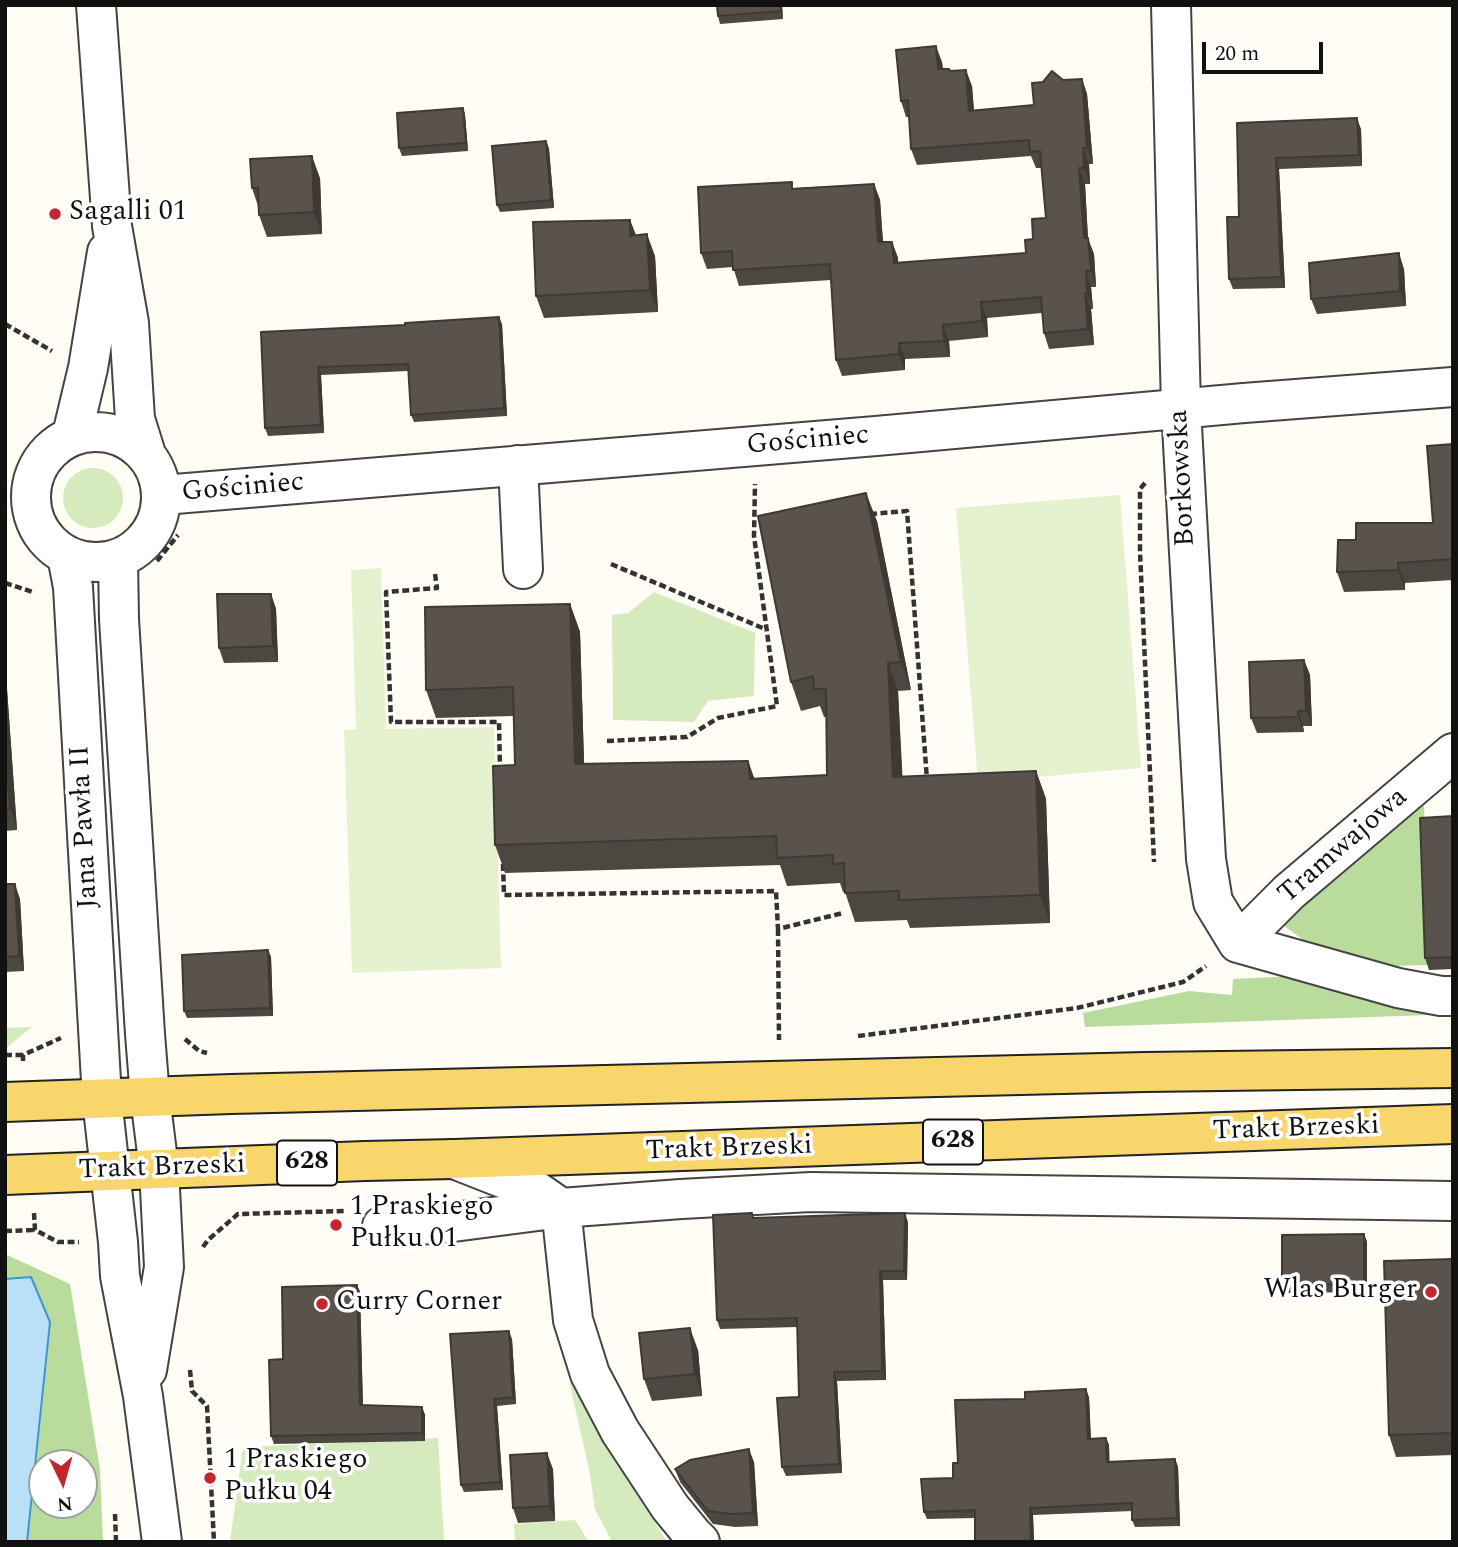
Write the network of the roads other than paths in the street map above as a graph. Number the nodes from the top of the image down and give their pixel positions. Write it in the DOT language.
graph roads {
  1 [pos="96,5"];
  2 [pos="1171,5"];
  3 [pos="112,226"];
  4 [pos="1453,387"];
  5 [pos="1181,408"];
  6 [pos="72,435"];
  7 [pos="145,451"];
  8 [pos="518,465"];
  9 [pos="21,477"];
  10 [pos="163,495"];
  11 [pos="5,532"];
  12 [pos="57,549"];
  13 [pos="118,559"];
  14 [pos="523,569"];
  15 [pos="1453,753"];
  16 [pos="1238,943"];
  17 [pos="1453,996"];
  18 [pos="1453,1068"];
  19 [pos="150,1097"];
  20 [pos="102,1098"];
  21 [pos="5,1102"];
  22 [pos="1453,1124"];
  23 [pos="454,1159"];
  24 [pos="159,1169"];
  25 [pos="110,1171"];
  26 [pos="5,1175"];
  27 [pos="1453,1201"];
  28 [pos="561,1208"];
  29 [pos="382,1226"];
  30 [pos="143,1396"];
  31 [pos="162,1542"];
  32 [pos="700,1542"];
  1 -- 3 [label="street"];
  2 -- 5 [label="street, Borkowska"];
  3 -- 6 [label="street"];
  3 -- 7 [label="street"];
  4 -- 5 [label="street, Gościniec"];
  5 -- 8 [label="street, Gościniec"];
  5 -- 16 [label="street, Borkowska"];
  6 -- 7 [label="street"];
  6 -- 9 [label="street"];
  7 -- 10 [label="street"];
  8 -- 10 [label="street, Gościniec"];
  8 -- 14 [label="street"];
  9 -- 12 [label="street"];
  10 -- 13 [label="street"];
  11 -- 12 [label="street"];
  12 -- 13 [label="street"];
  12 -- 20 [label="street, Jana Pawła II"];
  13 -- 19 [label="street, Jana Pawła II"];
  15 -- 16 [label="street, Tramwajowa"];
  16 -- 17 [label="street"];
  18 -- 19 [label="main road, Trakt Brzeski / 628"];
  19 -- 20 [label="main road, Trakt Brzeski / 628"];
  19 -- 24 [label="street, Jana Pawła II"];
  20 -- 21 [label="main road, Trakt Brzeski / 628"];
  20 -- 25 [label="street, Jana Pawła II"];
  22 -- 23 [label="main road, Trakt Brzeski / 628"];
  23 -- 24 [label="main road, Trakt Brzeski / 628"];
  23 -- 28 [label="street"];
  24 -- 25 [label="main road, Trakt Brzeski / 628"];
  24 -- 30 [label="street, Jana Pawła II"];
  25 -- 26 [label="main road, Trakt Brzeski / 628"];
  25 -- 30 [label="street, Jana Pawła II"];
  27 -- 28 [label="street"];
  28 -- 29 [label="street"];
  28 -- 32 [label="street"];
  30 -- 31 [label="street"];
}
